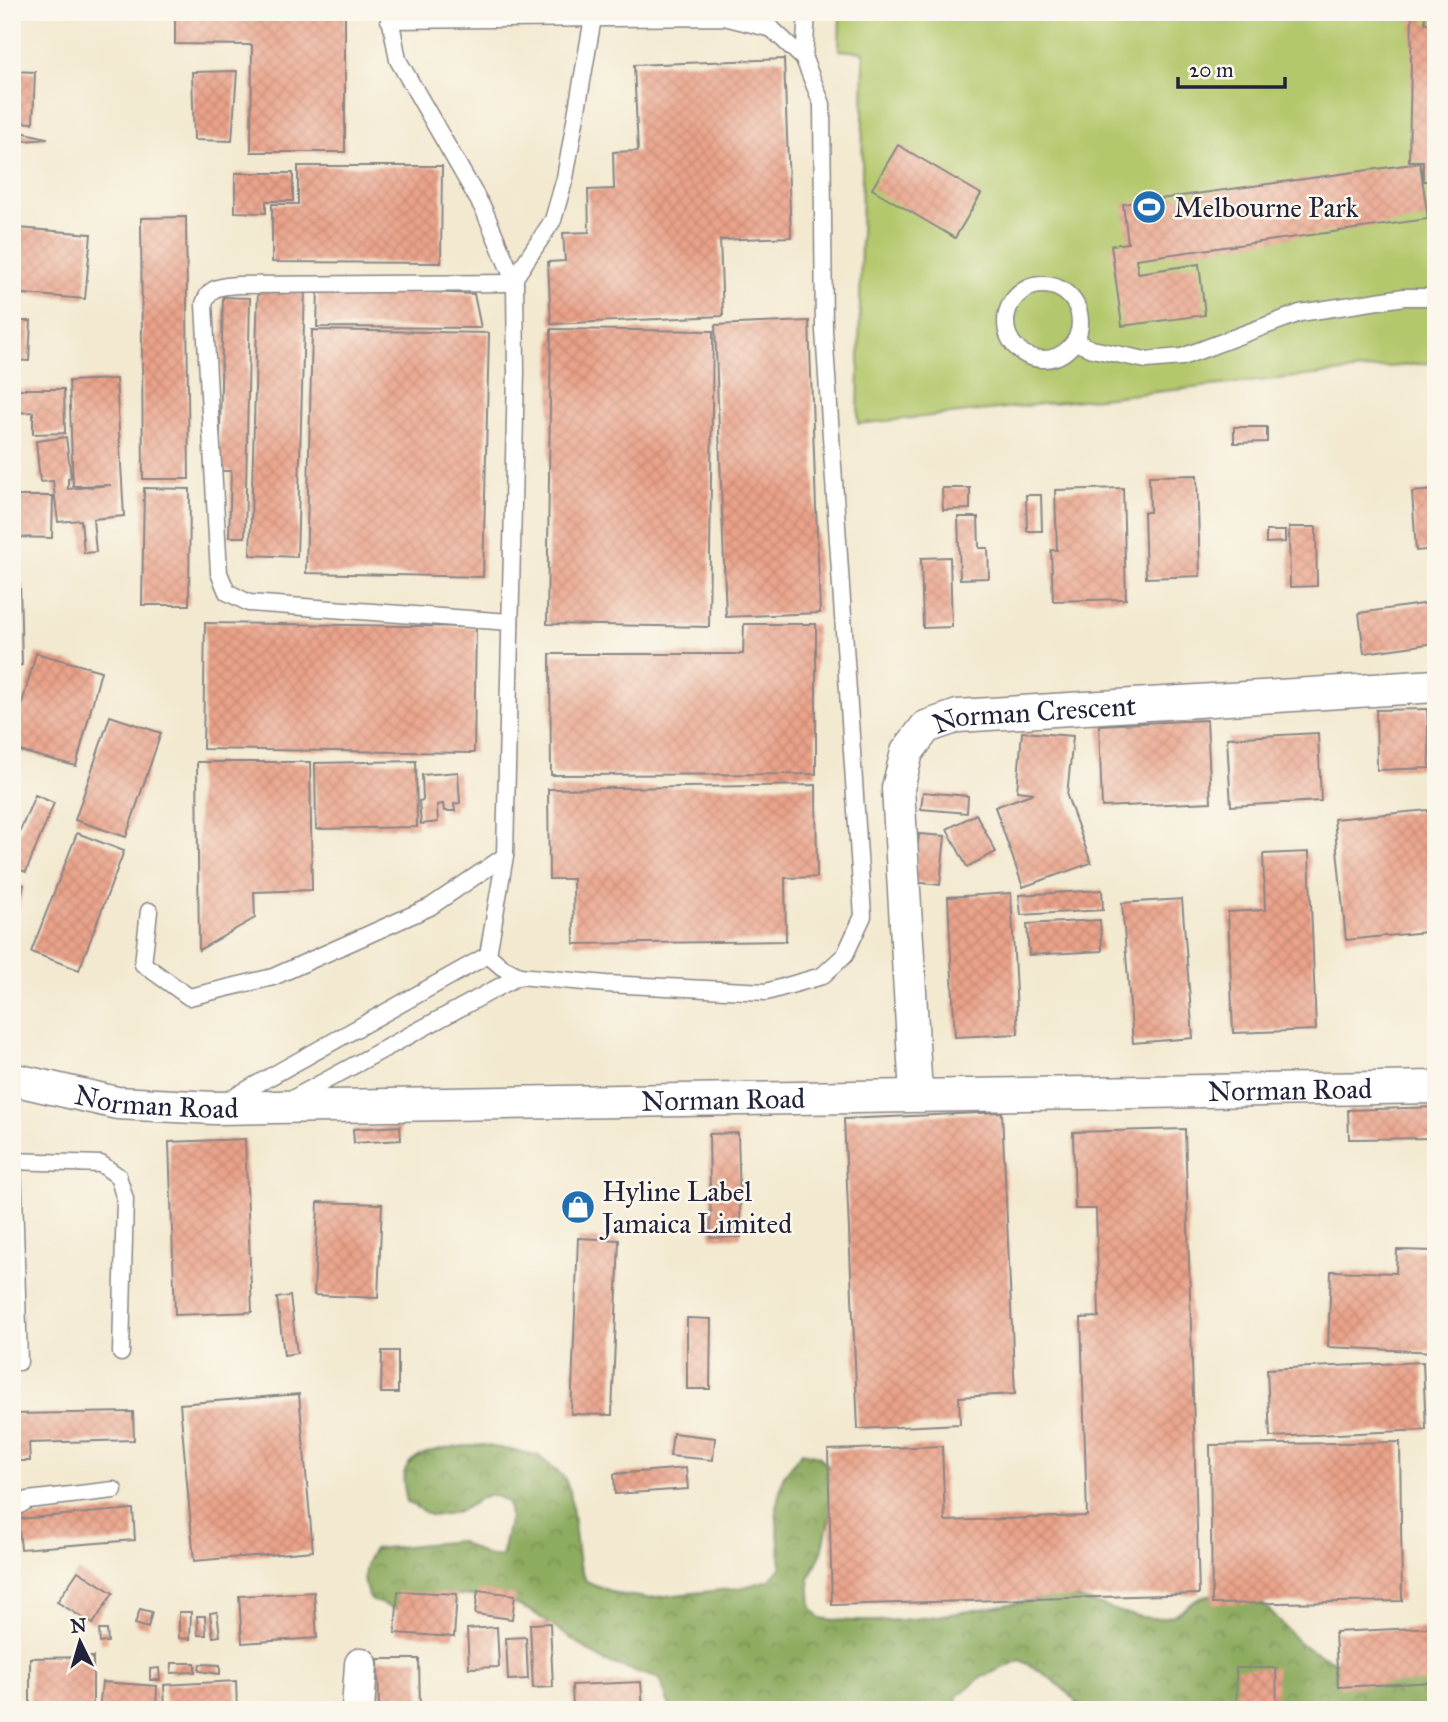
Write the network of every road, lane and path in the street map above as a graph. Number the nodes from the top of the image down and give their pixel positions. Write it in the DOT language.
graph roads {
  1 [pos="807,12"];
  2 [pos="389,16"];
  3 [pos="593,18"];
  4 [pos="804,59"];
  5 [pos="514,281"];
  6 [pos="1436,297"];
  7 [pos="1075,342"];
  8 [pos="510,622"];
  9 [pos="1436,686"];
  10 [pos="505,856"];
  11 [pos="149,911"];
  12 [pos="488,955"];
  13 [pos="519,976"];
  14 [pos="12,1079"];
  15 [pos="1436,1087"];
  16 [pos="916,1094"];
  17 [pos="280,1106"];
  18 [pos="214,1108"];
  19 [pos="13,1161"];
  20 [pos="121,1353"];
  21 [pos="19,1362"];
  22 [pos="114,1490"];
  23 [pos="12,1510"];
  24 [pos="361,1664"];
  25 [pos="358,1710"];
  1 -- 4 [label="lane"];
  2 -- 3 [label="lane"];
  2 -- 5 [label="lane"];
  3 -- 4 [label="lane"];
  3 -- 5 [label="lane"];
  4 -- 13 [label="lane"];
  5 -- 8 [label="lane"];
  5 -- 8 [label="lane"];
  6 -- 7 [label="lane"];
  7 -- 7 [label="lane"];
  8 -- 10 [label="lane"];
  9 -- 16 [label="street, Norman Crescent"];
  10 -- 11 [label="lane"];
  10 -- 12 [label="lane"];
  12 -- 13 [label="lane"];
  12 -- 18 [label="lane"];
  13 -- 17 [label="lane"];
  14 -- 18 [label="street, Norman Road"];
  15 -- 16 [label="street, Norman Road"];
  16 -- 17 [label="street, Norman Road"];
  17 -- 18 [label="street, Norman Road"];
  19 -- 20 [label="lane"];
  19 -- 21 [label="lane"];
  22 -- 23 [label="lane"];
  24 -- 25 [label="street"];
}
